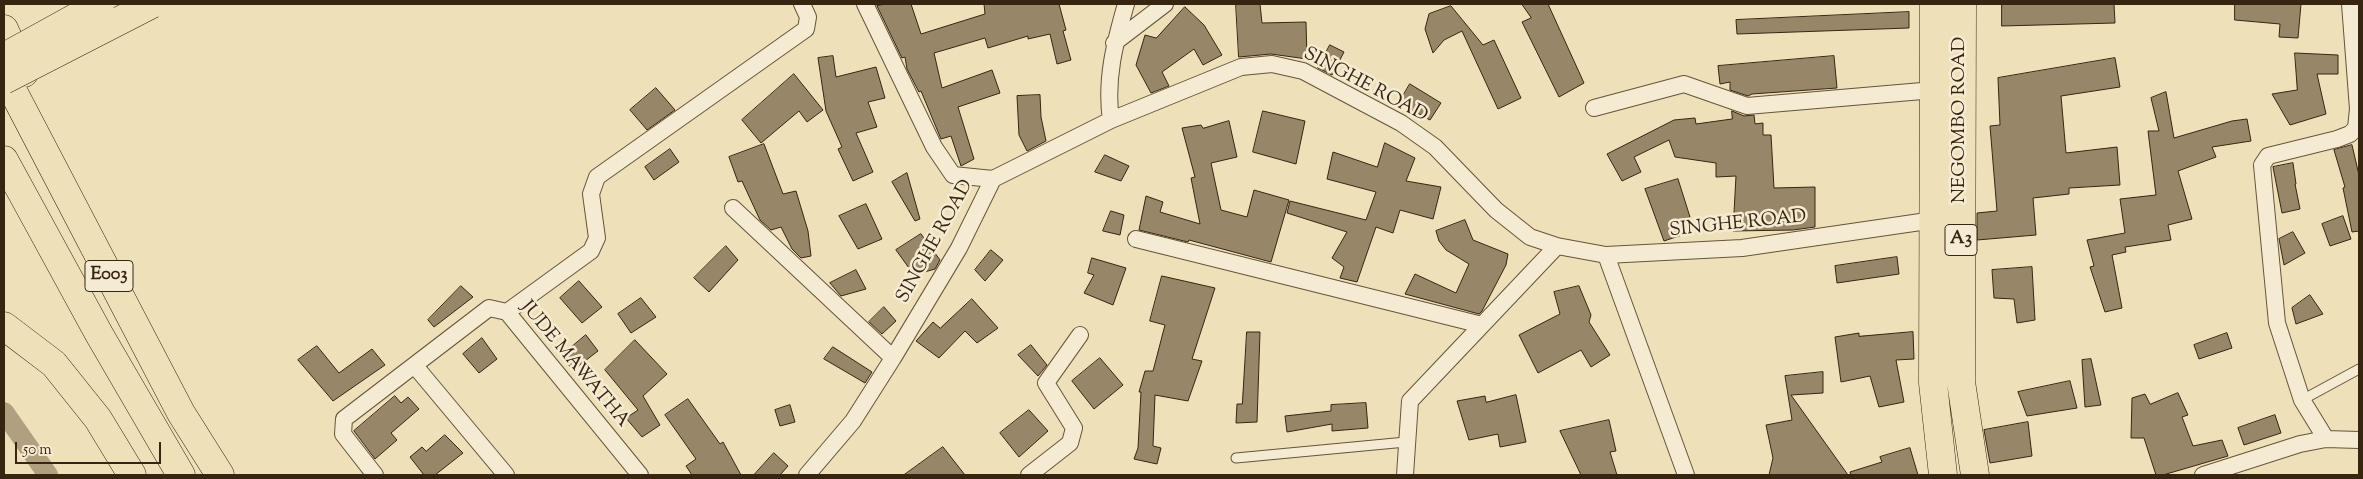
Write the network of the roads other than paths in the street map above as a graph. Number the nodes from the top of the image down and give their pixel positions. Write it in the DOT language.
graph roads {
  1 [pos="100,4"];
  2 [pos="152,4"];
  3 [pos="802,4"];
  4 [pos="865,4"];
  5 [pos="1126,4"];
  6 [pos="1165,4"];
  7 [pos="1934,4"];
  8 [pos="1962,4"];
  9 [pos="2350,4"];
  10 [pos="4,29"];
  11 [pos="1114,43"];
  12 [pos="4,57"];
  13 [pos="4,74"];
  14 [pos="4,80"];
  15 [pos="1934,90"];
  16 [pos="1594,108"];
  17 [pos="1111,120"];
  18 [pos="4,160"];
  19 [pos="993,178"];
  20 [pos="733,208"];
  21 [pos="1960,216"];
  22 [pos="1932,220"];
  23 [pos="1136,239"];
  24 [pos="1556,246"];
  25 [pos="1606,255"];
  26 [pos="507,312"];
  27 [pos="1482,325"];
  28 [pos="4,326"];
  29 [pos="1080,335"];
  30 [pos="892,358"];
  31 [pos="415,366"];
  32 [pos="2359,369"];
  33 [pos="2302,400"];
  34 [pos="181,413"];
  35 [pos="2326,439"];
  36 [pos="2359,440"];
  37 [pos="1406,442"];
  38 [pos="1236,458"];
  39 [pos="132,475"];
  40 [pos="180,475"];
  41 [pos="220,475"];
  42 [pos="375,475"];
  43 [pos="506,475"];
  44 [pos="640,475"];
  45 [pos="808,475"];
  46 [pos="1030,475"];
  47 [pos="1405,475"];
  48 [pos="1686,475"];
  49 [pos="1943,475"];
  50 [pos="1975,475"];
  51 [pos="2203,475"];
  1 -- 12 [label="highway, bridge"];
  2 -- 14 [label="highway, bridge"];
  3 -- 26 [label="street"];
  4 -- 19 [label="street"];
  5 -- 11 [label="street"];
  6 -- 11 [label="street"];
  7 -- 15 [label="highway, NEGOMBO ROAD / A3"];
  8 -- 21 [label="highway, NEGOMBO ROAD / A3"];
  9 -- 33 [label="street"];
  10 -- 34 [label="highway"];
  11 -- 17 [label="street"];
  13 -- 34 [label="highway, E003"];
  15 -- 16 [label="street"];
  15 -- 22 [label="highway, NEGOMBO ROAD / A3"];
  17 -- 19 [label="street, SINGHE ROAD"];
  17 -- 24 [label="street, SINGHE ROAD"];
  18 -- 40 [label="highway, E003"];
  19 -- 30 [label="street, SINGHE ROAD"];
  20 -- 30 [label="street"];
  21 -- 22 [label="street, SINGHE ROAD"];
  21 -- 50 [label="highway, NEGOMBO ROAD / A3"];
  22 -- 25 [label="street, SINGHE ROAD"];
  22 -- 49 [label="highway, NEGOMBO ROAD / A3"];
  23 -- 27 [label="street"];
  24 -- 25 [label="street, SINGHE ROAD"];
  24 -- 27 [label="street"];
  25 -- 48 [label="street"];
  26 -- 31 [label="street, JUDE MAWATHA"];
  26 -- 44 [label="street, JUDE MAWATHA"];
  27 -- 37 [label="street"];
  28 -- 39 [label="highway"];
  29 -- 46 [label="street"];
  30 -- 45 [label="street, SINGHE ROAD"];
  31 -- 42 [label="street"];
  31 -- 43 [label="street"];
  32 -- 33 [label="lane"];
  33 -- 35 [label="street"];
  34 -- 41 [label="highway, E003"];
  35 -- 36 [label="street"];
  35 -- 51 [label="street"];
  37 -- 38 [label="lane"];
  37 -- 47 [label="street"];
}
